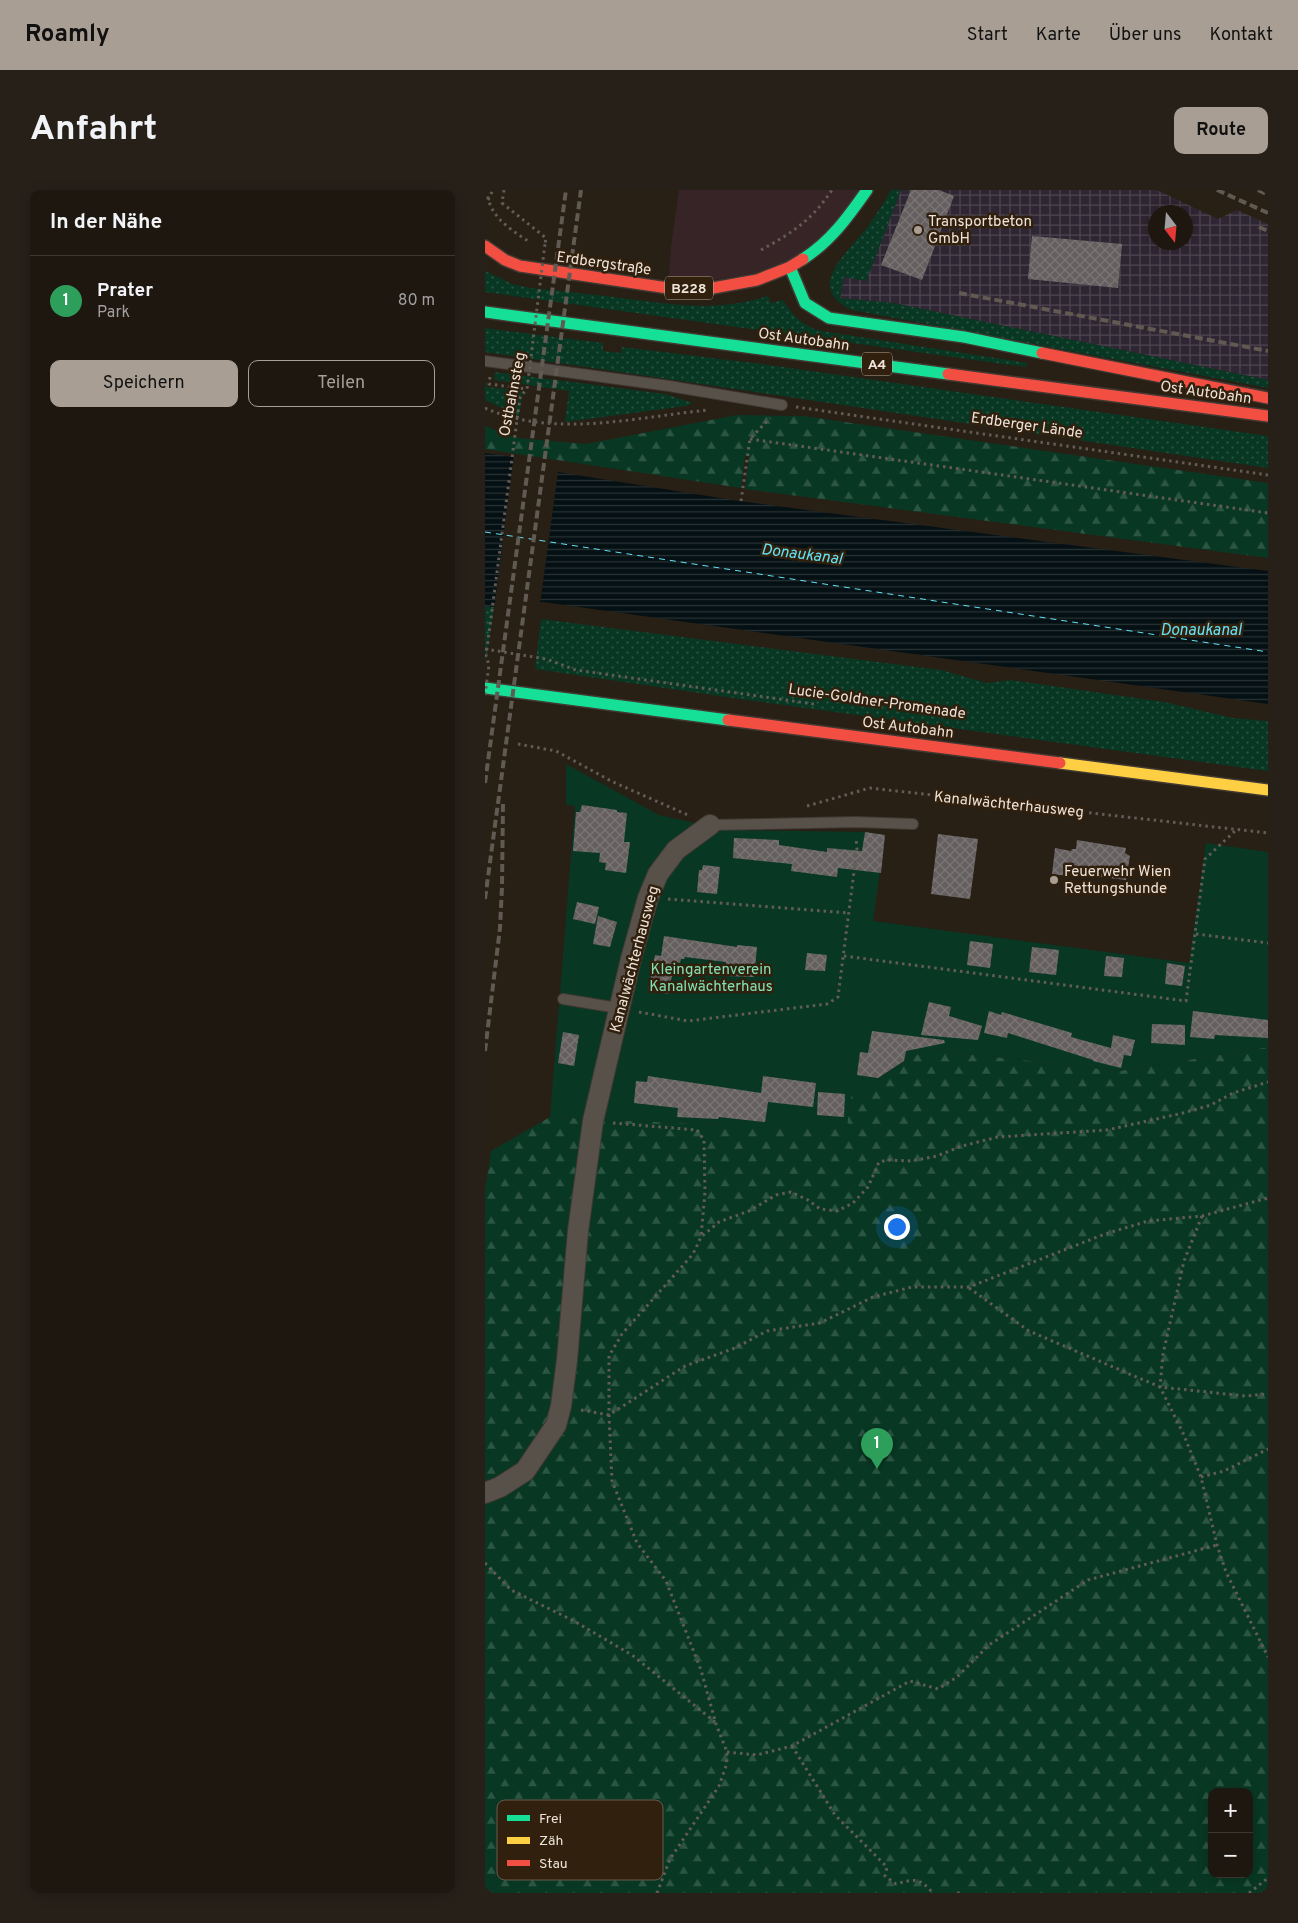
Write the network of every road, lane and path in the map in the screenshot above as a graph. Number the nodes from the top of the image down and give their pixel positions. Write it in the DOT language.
graph roads {
  1 [pos="487,190"];
  2 [pos="493,190"];
  3 [pos="504,190"];
  4 [pos="832,190"];
  5 [pos="867,190"];
  6 [pos="487,200"];
  7 [pos="533,244"];
  8 [pos="485,246"];
  9 [pos="540,247"];
  10 [pos="548,248"];
  11 [pos="758,252"];
  12 [pos="791,267"];
  13 [pos="485,312"];
  14 [pos="485,361"];
  15 [pos="489,384"];
  16 [pos="527,388"];
  17 [pos="1268,398"];
  18 [pos="782,405"];
  19 [pos="485,408"];
  20 [pos="710,409"];
  21 [pos="1268,416"];
  22 [pos="750,439"];
  23 [pos="1268,475"];
  24 [pos="741,501"];
  25 [pos="1268,513"];
  26 [pos="485,649"];
  27 [pos="485,688"];
  28 [pos="485,695"];
  29 [pos="821,705"];
  30 [pos="518,744"];
  31 [pos="1268,790"];
  32 [pos="804,806"];
  33 [pos="855,822"];
  34 [pos="913,824"];
  35 [pos="710,825"];
  36 [pos="1236,830"];
  37 [pos="1268,833"];
  38 [pos="683,900"];
  39 [pos="849,913"];
  40 [pos="1196,934"];
  41 [pos="1268,943"];
  42 [pos="844,956"];
  43 [pos="563,999"];
  44 [pos="618,1008"];
  45 [pos="1268,1082"];
  46 [pos="593,1121"];
  47 [pos="1268,1198"];
  48 [pos="1202,1216"];
  49 [pos="701,1238"];
  50 [pos="969,1287"];
  51 [pos="1160,1387"];
  52 [pos="1268,1394"];
  53 [pos="561,1406"];
  54 [pos="609,1415"];
  55 [pos="1268,1449"];
  56 [pos="1201,1477"];
  57 [pos="485,1493"];
  58 [pos="1217,1545"];
  59 [pos="485,1563"];
  60 [pos="1268,1657"];
  61 [pos="716,1724"];
  62 [pos="792,1746"];
  63 [pos="727,1752"];
  64 [pos="663,1877"];
  65 [pos="1268,1878"];
  66 [pos="662,1880"];
  67 [pos="657,1893"];
  68 [pos="933,1893"];
  69 [pos="1249,1893"];
  1 -- 6 [label="path"];
  2 -- 6 [label="path"];
  3 -- 16 [label="path, Ostbahnsteg, bridge"];
  4 -- 11 [label="path"];
  5 -- 12 [label="main road, Erdbergstraße / B228"];
  6 -- 7 [label="path"];
  8 -- 12 [label="main road, Erdbergstraße / B228"];
  9 -- 10 [label="path"];
  12 -- 17 [label="main road"];
  13 -- 21 [label="main road, Ost Autobahn / A4"];
  14 -- 18 [label="lane"];
  15 -- 16 [label="path"];
  16 -- 28 [label="path, Ostbahnsteg, bridge"];
  18 -- 22 [label="path"];
  18 -- 23 [label="path, Erdberger Lände"];
  19 -- 20 [label="path"];
  22 -- 24 [label="path"];
  22 -- 25 [label="path"];
  26 -- 29 [label="path, Lucie-Goldner-Promenade"];
  27 -- 31 [label="main road, Ost Autobahn"];
  30 -- 35 [label="path"];
  32 -- 36 [label="path, Kanalwächterhausweg"];
  33 -- 34 [label="lane"];
  33 -- 35 [label="lane"];
  33 -- 39 [label="path"];
  35 -- 44 [label="street, Kanalwächterhausweg"];
  36 -- 37 [label="path, Kanalwächterhausweg"];
  36 -- 40 [label="path"];
  38 -- 39 [label="path"];
  39 -- 42 [label="path"];
  40 -- 41 [label="path"];
  40 -- 42 [label="path"];
  42 -- 44 [label="path"];
  43 -- 44 [label="lane"];
  44 -- 46 [label="street, Kanalwächterhausweg"];
  45 -- 49 [label="path"];
  46 -- 49 [label="path"];
  46 -- 53 [label="street, Kanalwächterhausweg"];
  47 -- 48 [label="path"];
  48 -- 50 [label="path"];
  48 -- 51 [label="path"];
  49 -- 54 [label="path"];
  50 -- 51 [label="path"];
  50 -- 54 [label="path"];
  51 -- 52 [label="path"];
  51 -- 56 [label="path"];
  53 -- 54 [label="path"];
  53 -- 57 [label="street, Kanalwächterhausweg"];
  54 -- 61 [label="path"];
  55 -- 56 [label="path"];
  56 -- 58 [label="path"];
  58 -- 60 [label="path"];
  58 -- 62 [label="path"];
  59 -- 61 [label="path"];
  61 -- 63 [label="path"];
  62 -- 63 [label="path"];
  62 -- 68 [label="path"];
  63 -- 64 [label="path"];
  65 -- 69 [label="path"];
  66 -- 67 [label="path"];
}
